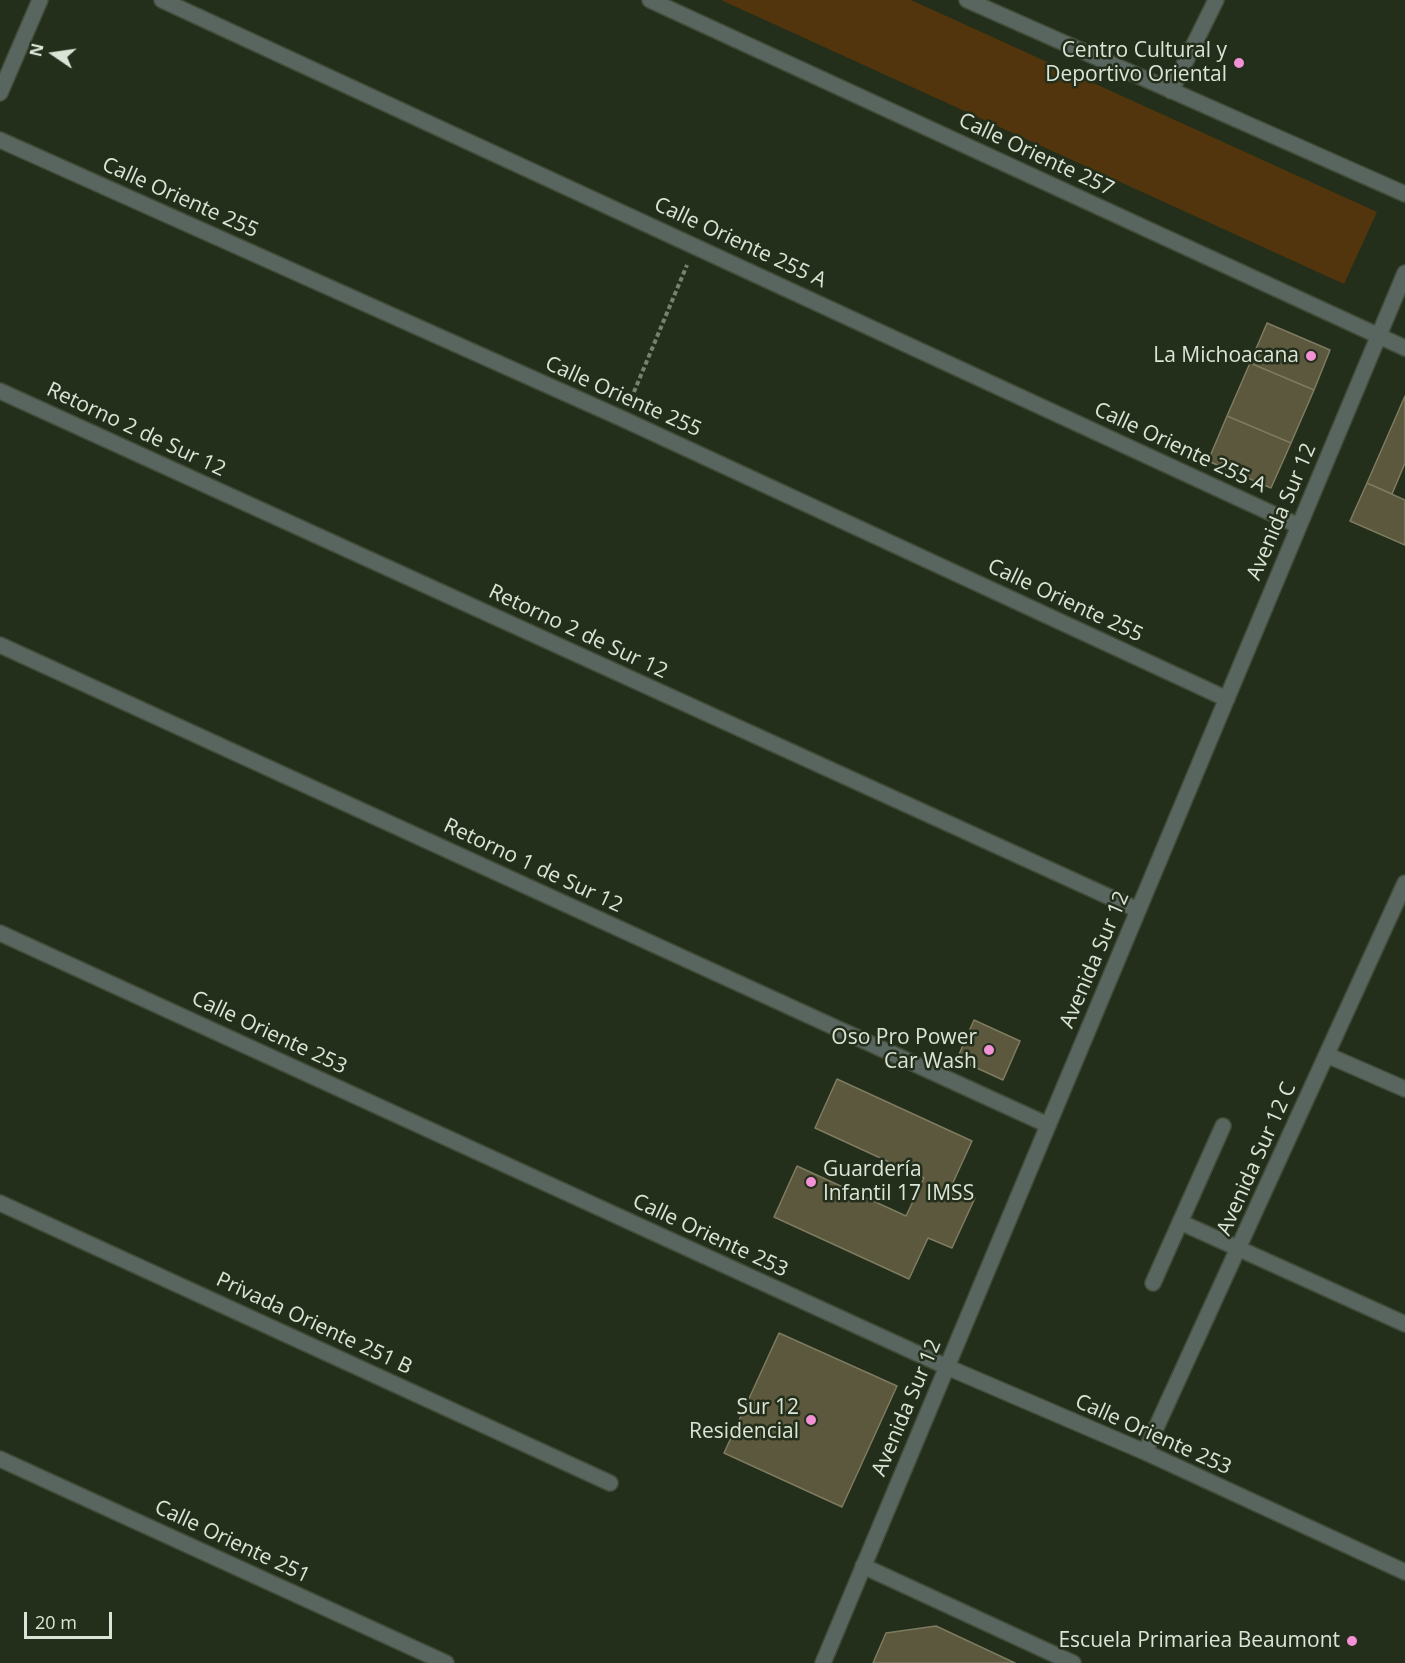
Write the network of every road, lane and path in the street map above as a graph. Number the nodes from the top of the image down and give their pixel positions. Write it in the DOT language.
graph roads {
  1 [pos="40,0"];
  2 [pos="162,0"];
  3 [pos="650,0"];
  4 [pos="967,0"];
  5 [pos="1216,0"];
  6 [pos="1171,91"];
  7 [pos="0,93"];
  8 [pos="0,140"];
  9 [pos="1405,194"];
  10 [pos="695,246"];
  11 [pos="1405,273"];
  12 [pos="1379,336"];
  13 [pos="1405,348"];
  14 [pos="0,391"];
  15 [pos="622,419"];
  16 [pos="1299,526"];
  17 [pos="0,645"];
  18 [pos="1227,699"];
  19 [pos="1405,883"];
  20 [pos="1138,910"];
  21 [pos="0,933"];
  22 [pos="1327,1055"];
  23 [pos="1405,1089"];
  24 [pos="1048,1125"];
  25 [pos="1223,1126"];
  26 [pos="0,1203"];
  27 [pos="1180,1222"];
  28 [pos="1239,1249"];
  29 [pos="1153,1283"];
  30 [pos="1405,1324"];
  31 [pos="947,1367"];
  32 [pos="1145,1452"];
  33 [pos="0,1459"];
  34 [pos="610,1483"];
  35 [pos="863,1566"];
  36 [pos="1405,1572"];
  37 [pos="447,1663"];
  38 [pos="823,1663"];
  39 [pos="1073,1663"];
  1 -- 7 [label="street"];
  2 -- 10 [label="street, Calle Oriente 255 A"];
  3 -- 12 [label="street, Calle Oriente 257"];
  4 -- 6 [label="street"];
  5 -- 6 [label="street"];
  6 -- 9 [label="street"];
  8 -- 15 [label="street, Calle Oriente 255"];
  10 -- 15 [label="path"];
  10 -- 16 [label="street, Calle Oriente 255 A"];
  11 -- 12 [label="street, Avenida Sur 12"];
  12 -- 13 [label="street, Calle Oriente 257"];
  12 -- 16 [label="street, Avenida Sur 12"];
  14 -- 20 [label="street, Retorno 2 de Sur 12"];
  15 -- 18 [label="street, Calle Oriente 255"];
  16 -- 18 [label="street, Avenida Sur 12"];
  17 -- 24 [label="street, Retorno 1 de Sur 12"];
  18 -- 20 [label="street, Avenida Sur 12"];
  19 -- 22 [label="street, Avenida Sur 12 C"];
  20 -- 24 [label="street, Avenida Sur 12"];
  21 -- 31 [label="street, Calle Oriente 253"];
  22 -- 23 [label="street"];
  22 -- 28 [label="street, Avenida Sur 12 C"];
  24 -- 31 [label="street, Avenida Sur 12"];
  25 -- 27 [label="street"];
  26 -- 34 [label="street, Privada Oriente 251 B"];
  27 -- 28 [label="street"];
  27 -- 29 [label="street"];
  28 -- 30 [label="street"];
  28 -- 32 [label="street, Avenida Sur 12 C"];
  31 -- 32 [label="street, Calle Oriente 253"];
  31 -- 35 [label="street, Avenida Sur 12"];
  32 -- 36 [label="street, Calle Oriente 253"];
  33 -- 37 [label="street, Calle Oriente 251"];
  35 -- 38 [label="street, Avenida Sur 12"];
  35 -- 39 [label="street"];
}
